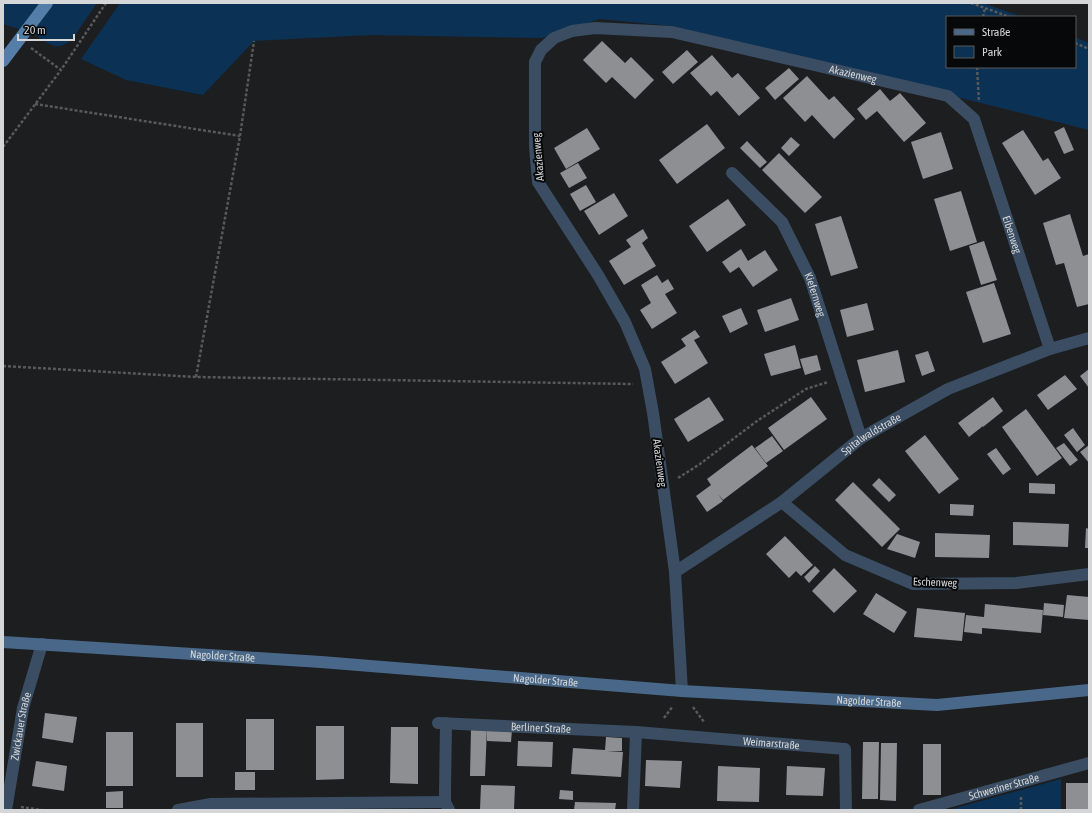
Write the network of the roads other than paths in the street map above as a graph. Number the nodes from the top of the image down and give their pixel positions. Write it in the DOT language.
graph roads {
  1 [pos="47,3"];
  2 [pos="3,61"];
  3 [pos="974,119"];
  4 [pos="732,174"];
  5 [pos="1089,338"];
  6 [pos="1050,349"];
  7 [pos="861,438"];
  8 [pos="782,502"];
  9 [pos="676,572"];
  10 [pos="1089,574"];
  11 [pos="3,642"];
  12 [pos="42,644"];
  13 [pos="1089,690"];
  14 [pos="682,691"];
  15 [pos="636,732"];
  16 [pos="1089,763"];
  17 [pos="447,806"];
  18 [pos="6,808"];
  19 [pos="178,810"];
  20 [pos="634,810"];
  21 [pos="846,810"];
  22 [pos="919,810"];
  1 -- 2 [label="main road, bridge"];
  3 -- 6 [label="street, Eibenweg"];
  3 -- 9 [label="street, Akazienweg"];
  4 -- 7 [label="street, Kiefernweg"];
  5 -- 6 [label="street, Spitalwaldstraße"];
  6 -- 7 [label="street, Spitalwaldstraße"];
  7 -- 8 [label="street, Spitalwaldstraße"];
  8 -- 9 [label="street, Spitalwaldstraße"];
  8 -- 10 [label="street, Eschenweg"];
  9 -- 14 [label="street, Akazienweg"];
  11 -- 12 [label="main road, Nagolder Straße"];
  12 -- 14 [label="main road, Nagolder Straße"];
  12 -- 18 [label="street, Zwickauer Straße"];
  13 -- 14 [label="main road, Nagolder Straße"];
  15 -- 17 [label="street, Berliner Straße"];
  15 -- 20 [label="street"];
  15 -- 21 [label="street, Weimarstraße"];
  16 -- 22 [label="street, Schweriner Straße"];
  17 -- 19 [label="street"];
}
